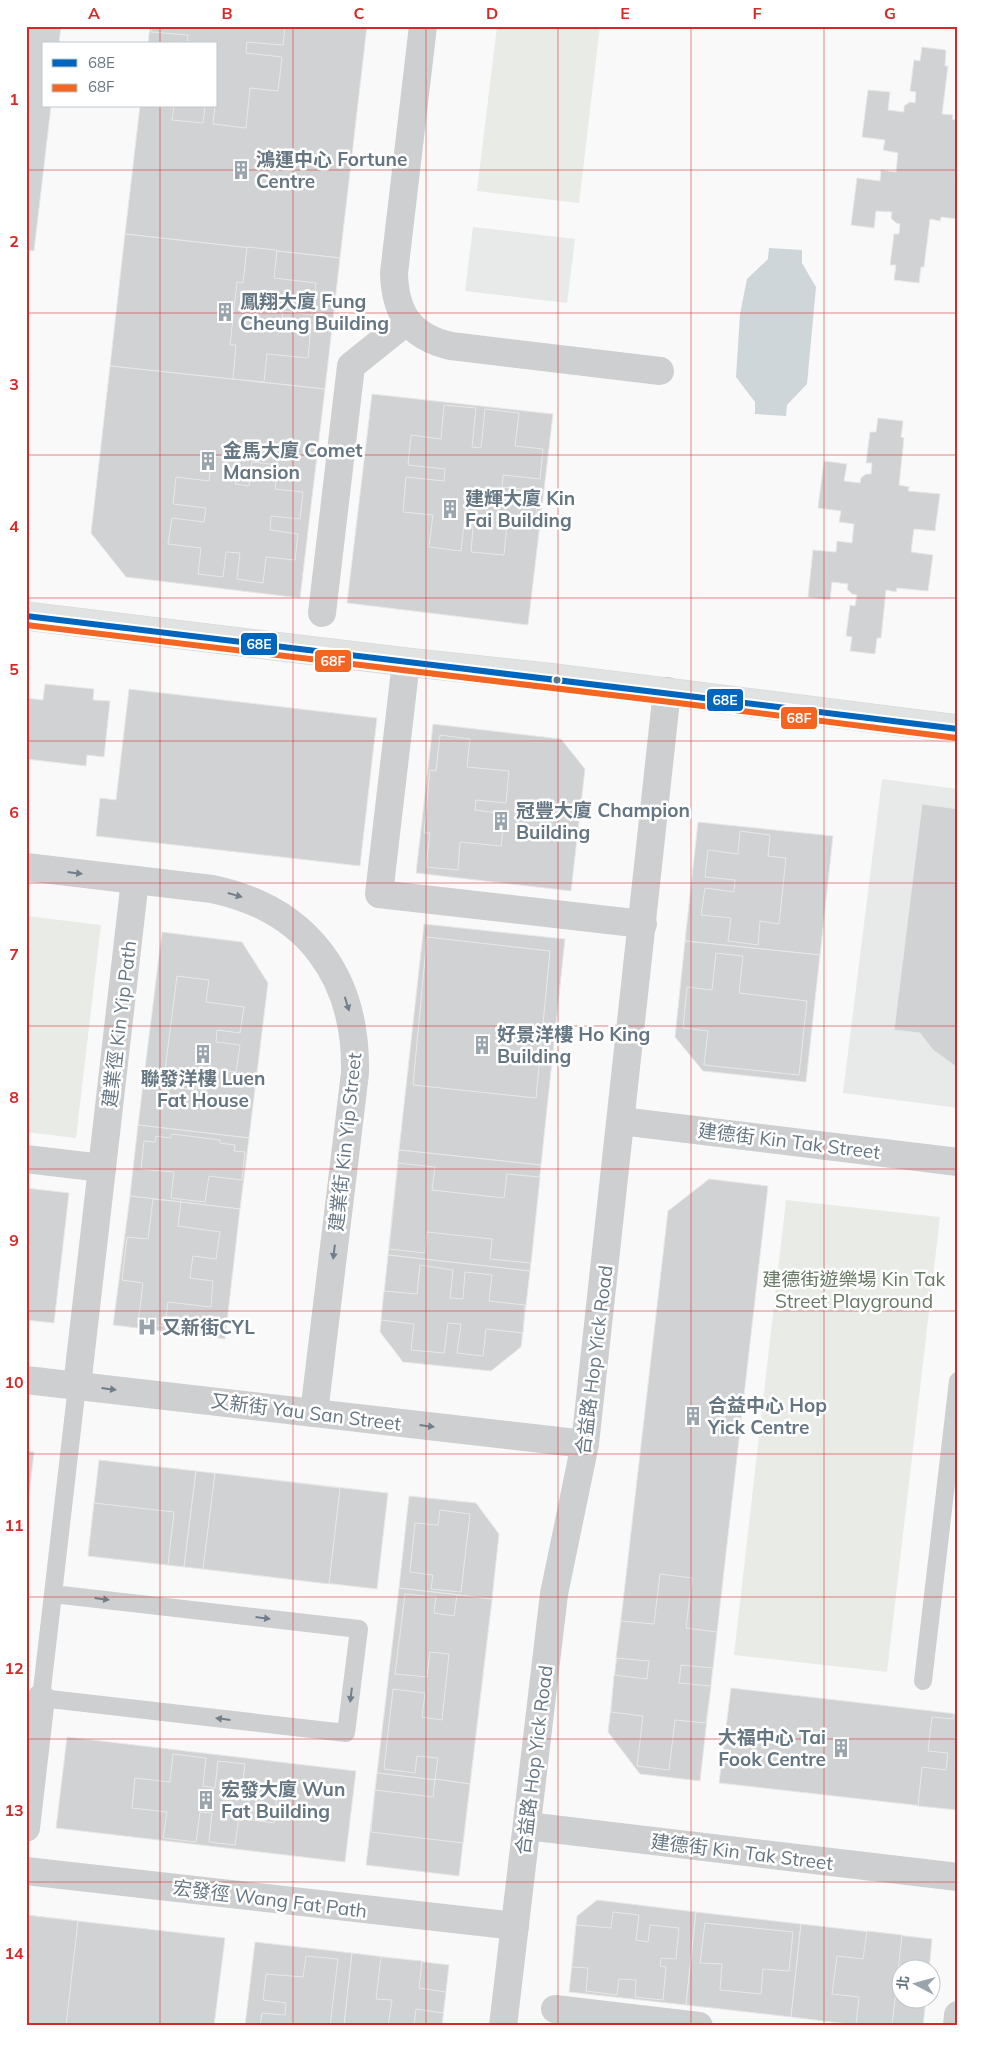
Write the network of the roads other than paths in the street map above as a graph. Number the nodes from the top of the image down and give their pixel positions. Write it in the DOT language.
graph roads {
  1 [pos="423,26"];
  2 [pos="407,321"];
  3 [pos="660,371"];
  4 [pos="322,612"];
  5 [pos="26,616"];
  6 [pos="406,662"];
  7 [pos="667,691"];
  8 [pos="958,729"];
  9 [pos="26,867"];
  10 [pos="135,880"];
  11 [pos="643,924"];
  12 [pos="621,1121"];
  13 [pos="26,1159"];
  14 [pos="958,1162"];
  15 [pos="102,1168"];
  16 [pos="26,1380"];
  17 [pos="958,1381"];
  18 [pos="77,1386"];
  19 [pos="314,1413"];
  20 [pos="586,1444"];
  21 [pos="53,1594"];
  22 [pos="923,1681"];
  23 [pos="41,1698"];
  24 [pos="527,1826"];
  25 [pos="26,1828"];
  26 [pos="26,1871"];
  27 [pos="958,1877"];
  28 [pos="515,1926"];
  29 [pos="555,2009"];
  30 [pos="958,2016"];
  31 [pos="504,2026"];
  32 [pos="699,2026"];
  33 [pos="957,2026"];
  1 -- 2 [label="street"];
  2 -- 3 [label="street"];
  2 -- 4 [label="street"];
  5 -- 6 [label="street"];
  6 -- 7 [label="street"];
  6 -- 11 [label="street"];
  7 -- 8 [label="street"];
  7 -- 11 [label="street, 合益路 Hop Yick Road"];
  9 -- 10 [label="street, 建業街 Kin Yip Street, one-way"];
  10 -- 15 [label="street, 建業徑 Kin Yip Path"];
  10 -- 19 [label="street, 建業街 Kin Yip Street, one-way"];
  11 -- 12 [label="street, 合益路 Hop Yick Road"];
  12 -- 14 [label="street, 建德街 Kin Tak Street"];
  12 -- 20 [label="street, 合益路 Hop Yick Road"];
  13 -- 15 [label="street"];
  15 -- 18 [label="street, 建業徑 Kin Yip Path"];
  16 -- 18 [label="street, 又新街 Yau San Street"];
  17 -- 22 [label="lane"];
  18 -- 19 [label="street, 又新街 Yau San Street, one-way"];
  18 -- 21 [label="lane"];
  19 -- 20 [label="street, 又新街 Yau San Street, one-way"];
  20 -- 24 [label="street, 合益路 Hop Yick Road"];
  21 -- 23 [label="lane"];
  21 -- 23 [label="lane, one-way"];
  23 -- 25 [label="street"];
  24 -- 27 [label="street, 建德街 Kin Tak Street"];
  24 -- 28 [label="street, 合益路 Hop Yick Road"];
  26 -- 28 [label="street, 宏發徑 Wang Fat Path"];
  28 -- 31 [label="street, 合益路 Hop Yick Road"];
  29 -- 32 [label="street"];
  30 -- 33 [label="street"];
}
